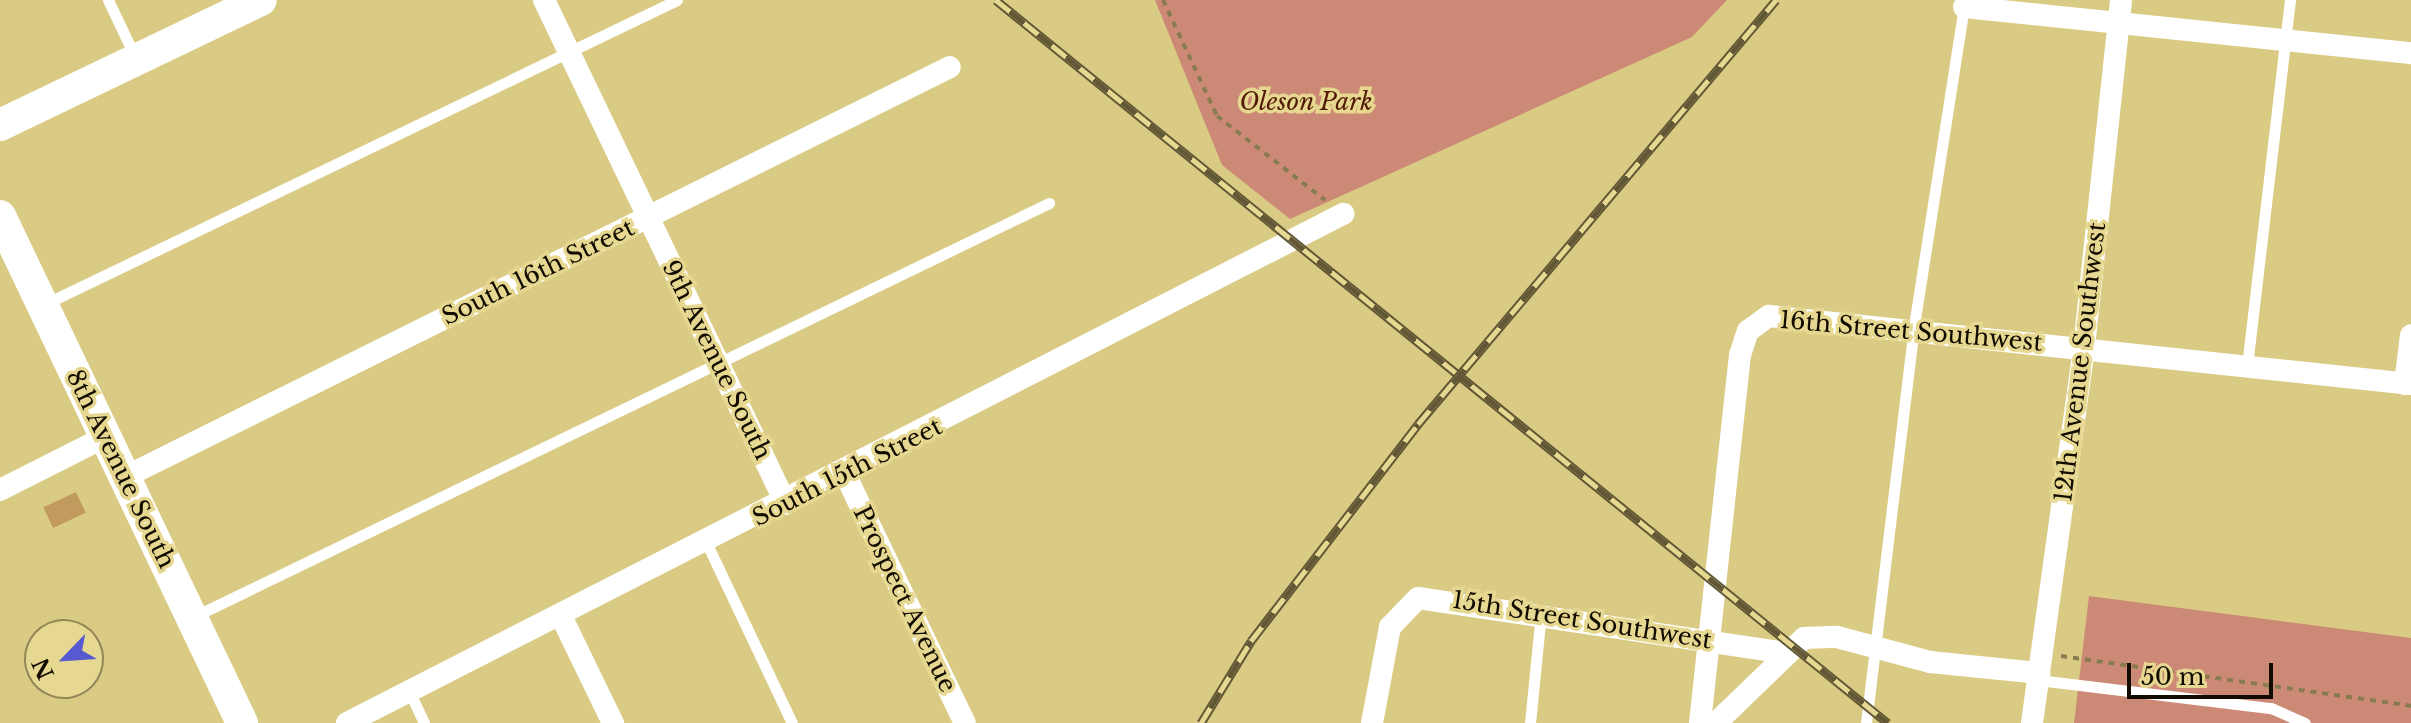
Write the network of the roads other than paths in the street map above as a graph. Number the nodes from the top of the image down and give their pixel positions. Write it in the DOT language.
graph roads {
  1 [pos="108,0"];
  2 [pos="261,0"];
  3 [pos="544,0"];
  4 [pos="677,0"];
  5 [pos="2290,0"];
  6 [pos="1964,7"];
  7 [pos="2120,10"];
  8 [pos="2286,38"];
  9 [pos="568,50"];
  10 [pos="2411,53"];
  11 [pos="136,60"];
  12 [pos="950,67"];
  13 [pos="0,125"];
  14 [pos="1049,203"];
  15 [pos="1343,214"];
  16 [pos="0,216"];
  17 [pos="648,217"];
  18 [pos="43,305"];
  19 [pos="1913,332"];
  20 [pos="2411,335"];
  21 [pos="2084,347"];
  22 [pos="717,361"];
  23 [pos="2247,366"];
  24 [pos="2408,384"];
  25 [pos="105,437"];
  26 [pos="845,474"];
  27 [pos="125,477"];
  28 [pos="0,490"];
  29 [pos="786,504"];
  30 [pos="707,544"];
  31 [pos="1541,613"];
  32 [pos="192,618"];
  33 [pos="562,618"];
  34 [pos="1711,640"];
  35 [pos="1873,650"];
  36 [pos="1786,653"];
  37 [pos="2039,669"];
  38 [pos="411,695"];
  39 [pos="242,723"];
  40 [pos="347,723"];
  41 [pos="424,723"];
  42 [pos="613,723"];
  43 [pos="792,723"];
  44 [pos="965,723"];
  45 [pos="1372,723"];
  46 [pos="1530,723"];
  47 [pos="1700,723"];
  48 [pos="1716,723"];
  49 [pos="1866,723"];
  50 [pos="2032,723"];
  51 [pos="2305,723"];
  1 -- 11 [label="lane"];
  2 -- 11 [label="street"];
  3 -- 9 [label="street, 9th Avenue South"];
  4 -- 9 [label="lane"];
  5 -- 8 [label="lane"];
  6 -- 7 [label="street"];
  6 -- 19 [label="lane"];
  7 -- 8 [label="street"];
  7 -- 21 [label="street, 12th Avenue Southwest"];
  8 -- 10 [label="street"];
  8 -- 23 [label="lane"];
  9 -- 17 [label="street, 9th Avenue South"];
  9 -- 18 [label="lane"];
  11 -- 13 [label="street"];
  12 -- 17 [label="street, South 16th Street"];
  14 -- 22 [label="lane"];
  15 -- 26 [label="street, South 15th Street"];
  16 -- 18 [label="street, 8th Avenue South"];
  17 -- 22 [label="street, 9th Avenue South"];
  17 -- 27 [label="street, South 16th Street"];
  18 -- 25 [label="street, 8th Avenue South"];
  19 -- 21 [label="street, 16th Street Southwest"];
  19 -- 34 [label="street, 16th Street Southwest"];
  19 -- 35 [label="lane"];
  20 -- 24 [label="street"];
  21 -- 23 [label="street, 16th Street Southwest"];
  21 -- 37 [label="street, 12th Avenue Southwest"];
  22 -- 29 [label="street, 9th Avenue South"];
  22 -- 32 [label="lane"];
  23 -- 24 [label="street, 16th Street Southwest"];
  25 -- 27 [label="street, 8th Avenue South"];
  25 -- 28 [label="street"];
  26 -- 29 [label="street, South 15th Street"];
  26 -- 44 [label="street, Prospect Avenue"];
  27 -- 32 [label="street, 8th Avenue South"];
  29 -- 30 [label="street, South 15th Street"];
  30 -- 33 [label="street, South 15th Street"];
  30 -- 43 [label="lane"];
  31 -- 34 [label="street, 15th Street Southwest"];
  31 -- 45 [label="street, 15th Street Southwest"];
  31 -- 46 [label="lane"];
  32 -- 39 [label="street, 8th Avenue South"];
  33 -- 38 [label="street, South 15th Street"];
  33 -- 42 [label="street"];
  34 -- 36 [label="street, 15th Street Southwest"];
  34 -- 47 [label="street"];
  35 -- 36 [label="street"];
  35 -- 37 [label="street"];
  35 -- 49 [label="lane"];
  36 -- 48 [label="street"];
  37 -- 50 [label="street, 12th Avenue Southwest"];
  37 -- 51 [label="lane"];
  38 -- 40 [label="street, South 15th Street"];
  38 -- 41 [label="lane"];
}
